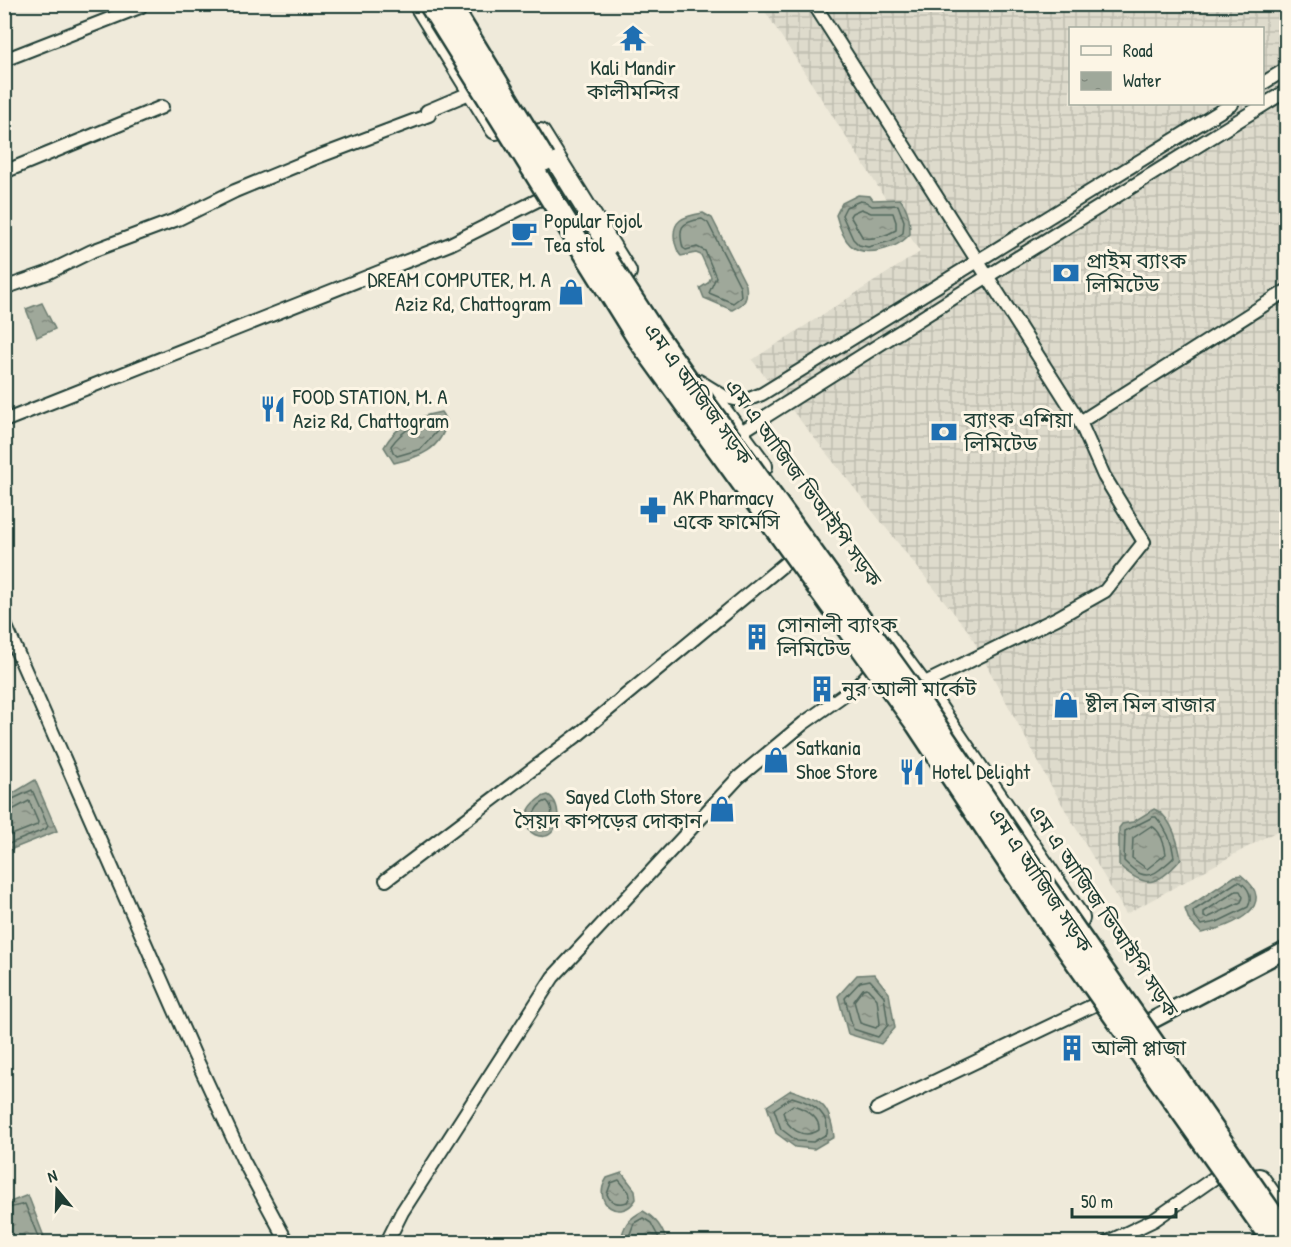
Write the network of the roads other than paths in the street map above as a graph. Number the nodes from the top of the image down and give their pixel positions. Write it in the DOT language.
graph roads {
  1 [pos="418,4"];
  2 [pos="430,4"];
  3 [pos="449,4"];
  4 [pos="459,4"];
  5 [pos="814,4"];
  6 [pos="140,6"];
  7 [pos="4,60"];
  8 [pos="1287,69"];
  9 [pos="1264,83"];
  10 [pos="1287,91"];
  11 [pos="472,92"];
  12 [pos="1230,105"];
  13 [pos="162,107"];
  14 [pos="4,172"];
  15 [pos="540,199"];
  16 [pos="978,262"];
  17 [pos="988,276"];
  18 [pos="4,288"];
  19 [pos="1287,291"];
  20 [pos="699,381"];
  21 [pos="4,421"];
  22 [pos="1080,422"];
  23 [pos="739,434"];
  24 [pos="711,453"];
  25 [pos="788,561"];
  26 [pos="4,622"];
  27 [pos="870,672"];
  28 [pos="921,685"];
  29 [pos="386,880"];
  30 [pos="1287,950"];
  31 [pos="1096,1004"];
  32 [pos="1149,1021"];
  33 [pos="1119,1038"];
  34 [pos="877,1109"];
  35 [pos="1217,1176"];
  36 [pos="1287,1216"];
  37 [pos="1287,1235"];
  38 [pos="287,1242"];
  39 [pos="387,1242"];
  40 [pos="1108,1242"];
  41 [pos="1263,1242"];
  42 [pos="1274,1242"];
  1 -- 11 [label="main road, এম এ আজিজ সড়ক"];
  2 -- 42 [label="highway, bridge"];
  3 -- 37 [label="highway, bridge"];
  4 -- 20 [label="main road, এম এ আজিজ ভিআইপি সড়ক"];
  5 -- 16 [label="street"];
  6 -- 7 [label="street"];
  8 -- 9 [label="street"];
  10 -- 17 [label="street"];
  11 -- 15 [label="main road, এম এ আজিজ সড়ক"];
  11 -- 18 [label="street"];
  12 -- 16 [label="street"];
  13 -- 14 [label="street"];
  15 -- 21 [label="street"];
  15 -- 24 [label="main road, এম এ আজিজ সড়ক"];
  16 -- 17 [label="street"];
  16 -- 20 [label="street"];
  17 -- 22 [label="street"];
  17 -- 23 [label="street"];
  19 -- 22 [label="street"];
  20 -- 23 [label="main road, এম এ আজিজ ভিআইপি সড়ক"];
  22 -- 28 [label="street"];
  23 -- 24 [label="street"];
  23 -- 28 [label="main road, এম এ আজিজ ভিআইপি সড়ক"];
  24 -- 25 [label="main road, এম এ আজিজ সড়ক"];
  25 -- 27 [label="main road, এম এ আজিজ সড়ক"];
  25 -- 29 [label="street"];
  26 -- 38 [label="street"];
  27 -- 31 [label="main road, এম এ আজিজ সড়ক"];
  27 -- 39 [label="street"];
  28 -- 32 [label="main road, এম এ আজিজ ভিআইপি সড়ক"];
  30 -- 32 [label="street"];
  31 -- 33 [label="main road, এম এ আজিজ সড়ক"];
  31 -- 34 [label="street"];
  32 -- 33 [label="street"];
  32 -- 36 [label="main road, এম এ আজিজ ভিআইপি সড়ক"];
  33 -- 35 [label="main road, এম এ আজিজ সড়ক"];
  35 -- 40 [label="street"];
  35 -- 41 [label="main road, এম এ আজিজ সড়ক"];
}
